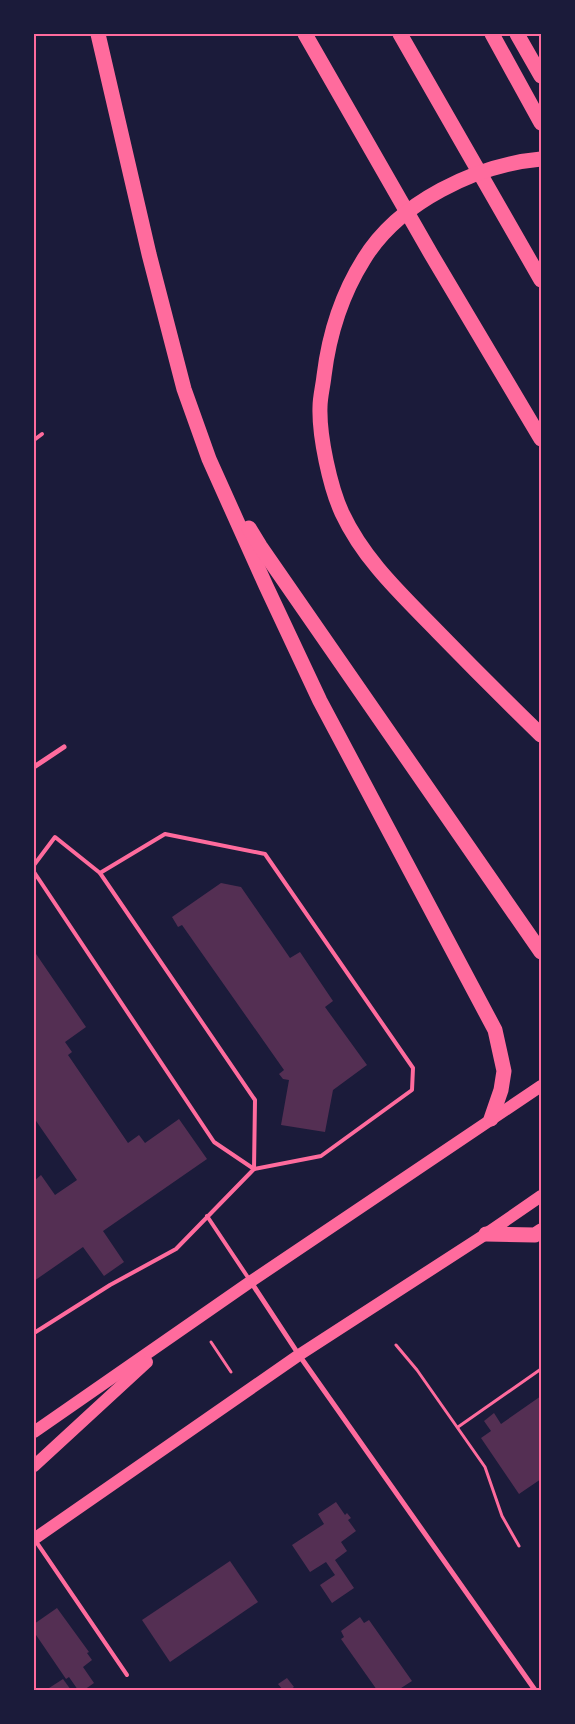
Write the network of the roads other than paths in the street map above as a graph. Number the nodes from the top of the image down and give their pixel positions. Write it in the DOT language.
graph roads {
  1 [pos="98,34"];
  2 [pos="305,34"];
  3 [pos="400,34"];
  4 [pos="492,34"];
  5 [pos="517,34"];
  6 [pos="541,76"];
  7 [pos="541,123"];
  8 [pos="541,159"];
  9 [pos="541,280"];
  10 [pos="42,434"];
  11 [pos="541,439"];
  12 [pos="34,440"];
  13 [pos="209,459"];
  14 [pos="541,735"];
  15 [pos="64,747"];
  16 [pos="34,768"];
  17 [pos="34,865"];
  18 [pos="34,872"];
  19 [pos="100,873"];
  20 [pos="541,952"];
  21 [pos="541,1086"];
  22 [pos="492,1119"];
  23 [pos="254,1169"];
  24 [pos="541,1196"];
  25 [pos="207,1216"];
  26 [pos="541,1231"];
  27 [pos="486,1234"];
  28 [pos="250,1282"];
  29 [pos="182,1329"];
  30 [pos="34,1333"];
  31 [pos="299,1355"];
  32 [pos="34,1432"];
  33 [pos="34,1466"];
  34 [pos="34,1539"];
  35 [pos="126,1676"];
  36 [pos="535,1690"];
  1 -- 13 [label="highway"];
  2 -- 11 [label="highway"];
  3 -- 9 [label="highway"];
  4 -- 7 [label="highway"];
  5 -- 6 [label="highway"];
  8 -- 14 [label="highway"];
  10 -- 12 [label="lane"];
  13 -- 20 [label="highway"];
  13 -- 22 [label="highway"];
  15 -- 16 [label="street"];
  17 -- 19 [label="lane"];
  18 -- 23 [label="lane"];
  19 -- 23 [label="lane"];
  19 -- 23 [label="lane"];
  21 -- 22 [label="main road"];
  22 -- 28 [label="main road"];
  23 -- 25 [label="lane"];
  24 -- 27 [label="main road"];
  25 -- 28 [label="lane"];
  25 -- 30 [label="lane"];
  26 -- 27 [label="highway"];
  27 -- 31 [label="main road"];
  28 -- 29 [label="main road"];
  28 -- 31 [label="street"];
  29 -- 32 [label="main road"];
  29 -- 33 [label="main road"];
  31 -- 34 [label="main road"];
  31 -- 36 [label="street"];
  34 -- 35 [label="lane"];
}
